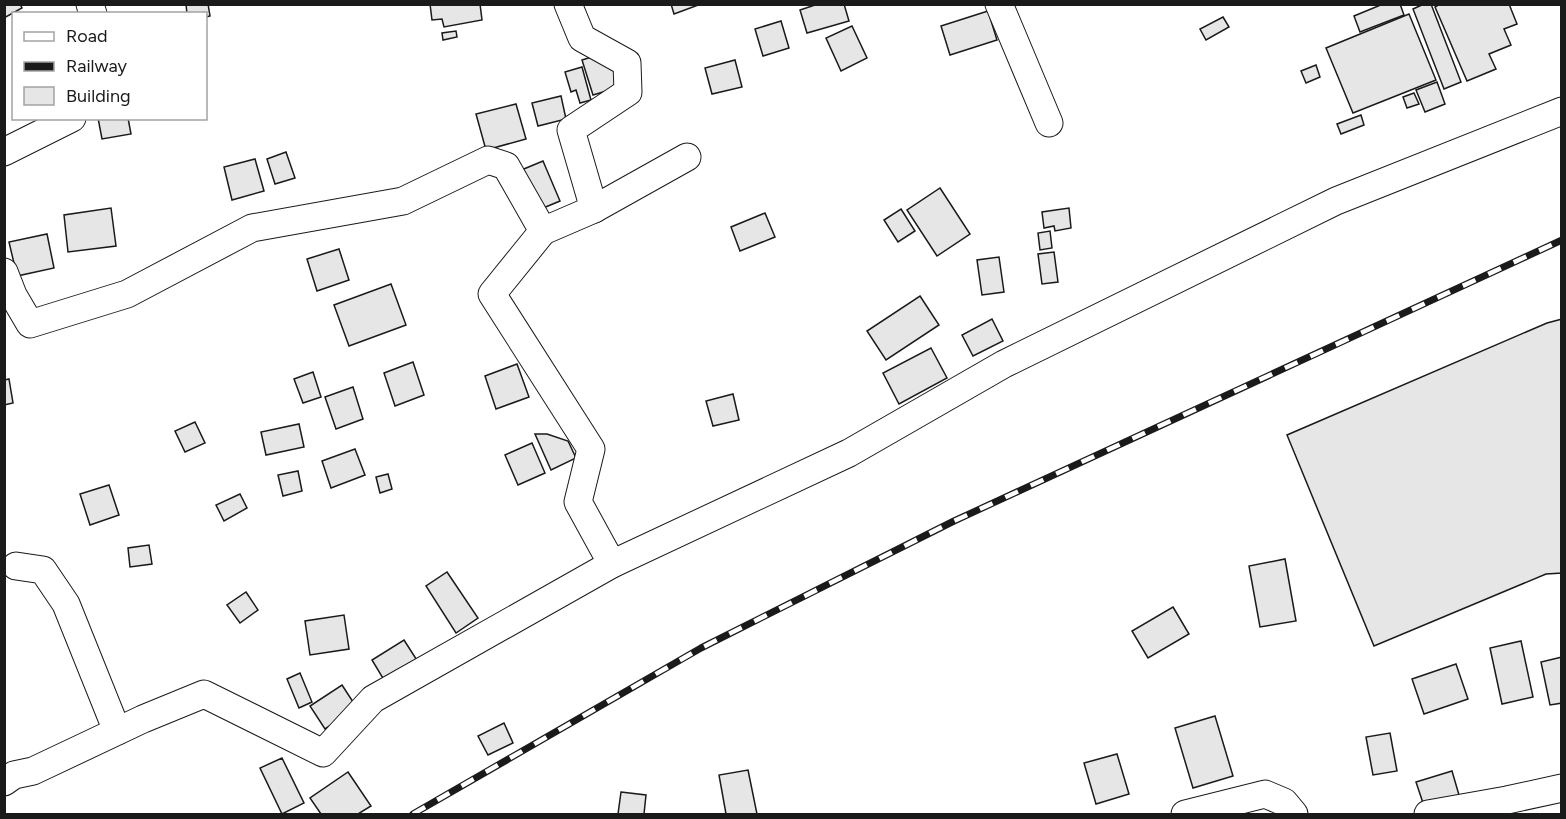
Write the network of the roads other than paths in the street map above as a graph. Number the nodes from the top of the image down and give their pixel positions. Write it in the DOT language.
graph roads {
  1 [pos="568,4"];
  2 [pos="999,4"];
  3 [pos="1562,111"];
  4 [pos="68,120"];
  5 [pos="1049,123"];
  6 [pos="4,152"];
  7 [pos="687,157"];
  8 [pos="594,209"];
  9 [pos="543,231"];
  10 [pos="4,272"];
  11 [pos="612,564"];
  12 [pos="16,566"];
  13 [pos="117,731"];
  14 [pos="4,782"];
  15 [pos="1562,788"];
  16 [pos="1185,814"];
  17 [pos="1294,814"];
  18 [pos="1428,814"];
  1 -- 8 [label="street"];
  2 -- 5 [label="street"];
  3 -- 11 [label="street"];
  4 -- 6 [label="street"];
  7 -- 8 [label="street"];
  8 -- 9 [label="street"];
  9 -- 10 [label="street"];
  9 -- 11 [label="street"];
  11 -- 13 [label="street"];
  12 -- 13 [label="street"];
  13 -- 14 [label="street"];
  15 -- 18 [label="street"];
  16 -- 17 [label="street"];
}
